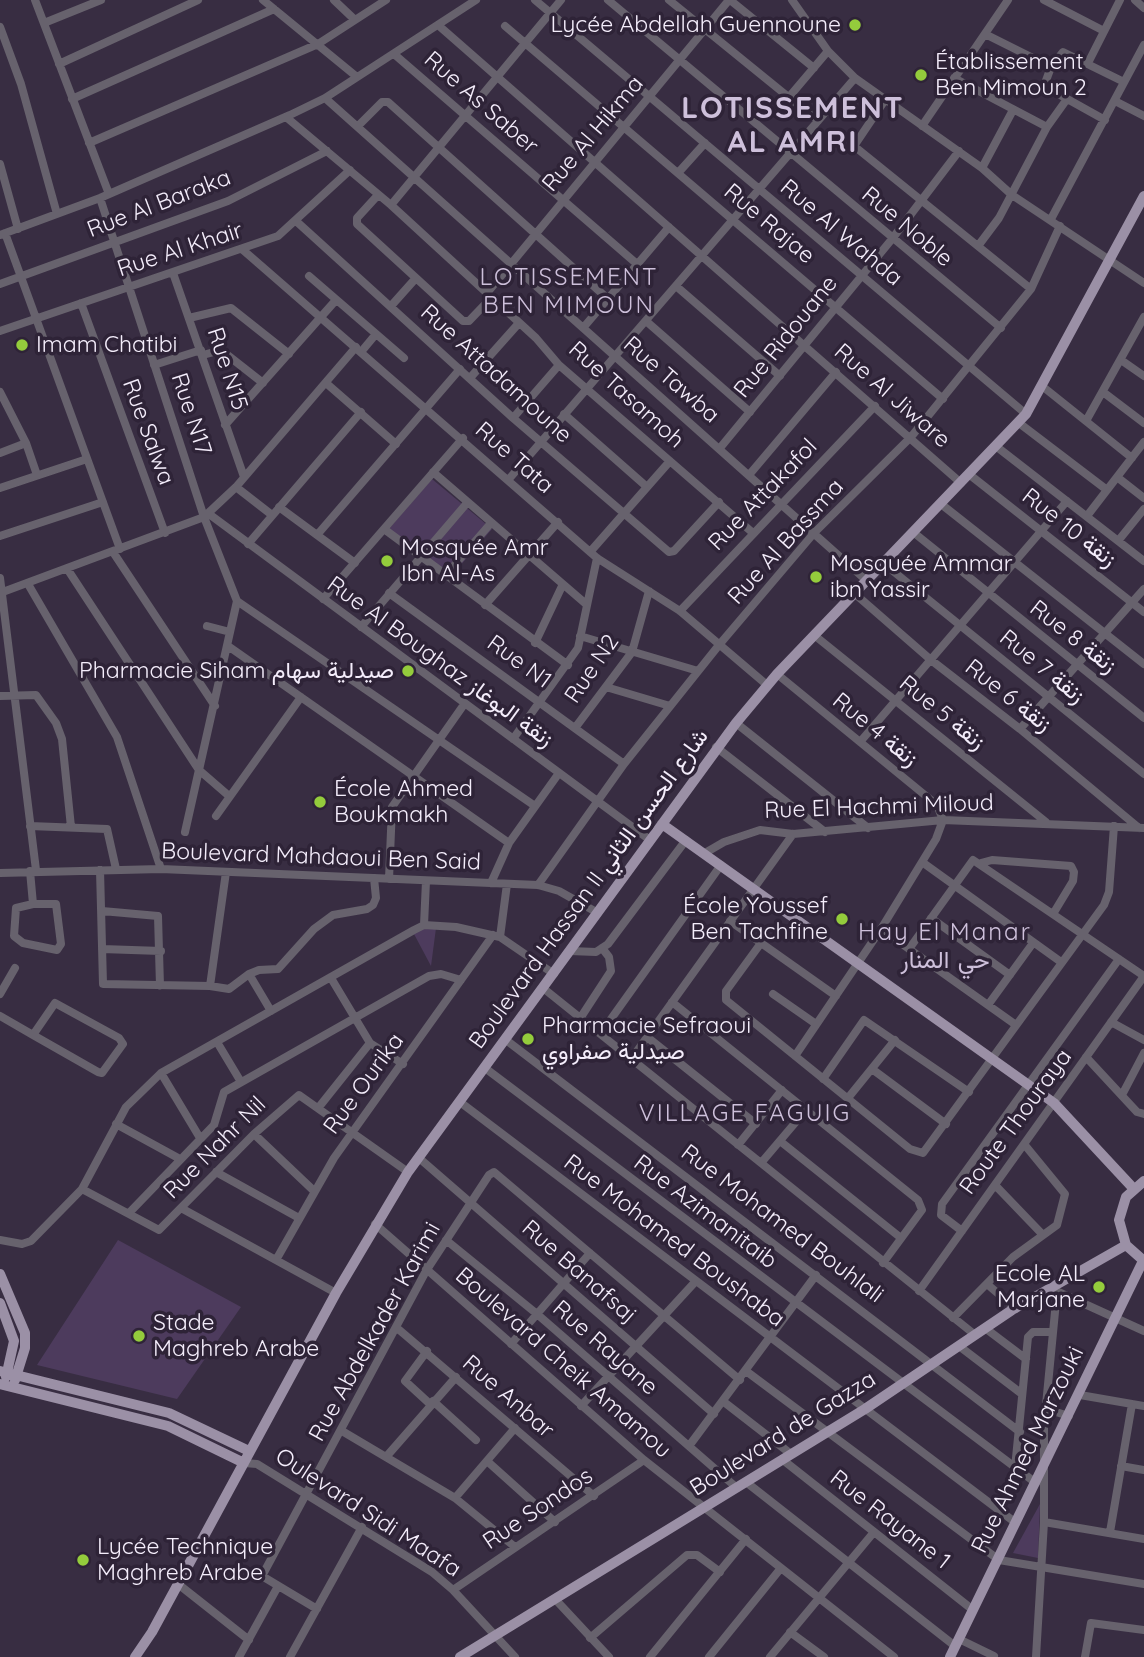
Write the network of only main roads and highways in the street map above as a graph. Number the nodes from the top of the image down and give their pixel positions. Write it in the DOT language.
graph roads {
  1 [pos="1144,196"];
  2 [pos="662,824"];
  3 [pos="1144,1181"];
  4 [pos="1133,1188"];
  5 [pos="1126,1245"];
  6 [pos="1144,1261"];
  7 [pos="0,1274"];
  8 [pos="0,1303"];
  9 [pos="8,1373"];
  10 [pos="6,1385"];
  11 [pos="249,1451"];
  12 [pos="244,1463"];
  13 [pos="135,1657"];
  14 [pos="460,1657"];
  15 [pos="950,1657"];
  1 -- 2 [label="main road, Boulevard Hassan II شارع الحسن الثاني"];
  2 -- 4 [label="main road"];
  2 -- 11 [label="main road, Boulevard Hassan II شارع الحسن الثاني"];
  3 -- 4 [label="main road"];
  4 -- 5 [label="main road"];
  5 -- 6 [label="main road"];
  5 -- 14 [label="main road, Boulevard de Gazza"];
  6 -- 15 [label="main road, Rue Ahmed Marzouki"];
  7 -- 9 [label="main road"];
  8 -- 9 [label="main road"];
  9 -- 10 [label="main road"];
  9 -- 11 [label="main road"];
  10 -- 12 [label="main road"];
  11 -- 12 [label="main road, Boulevard Hassan II شارع الحسن الثاني"];
  12 -- 13 [label="main road, Boulevard Hassan II شارع الحسن الثاني"];
}
